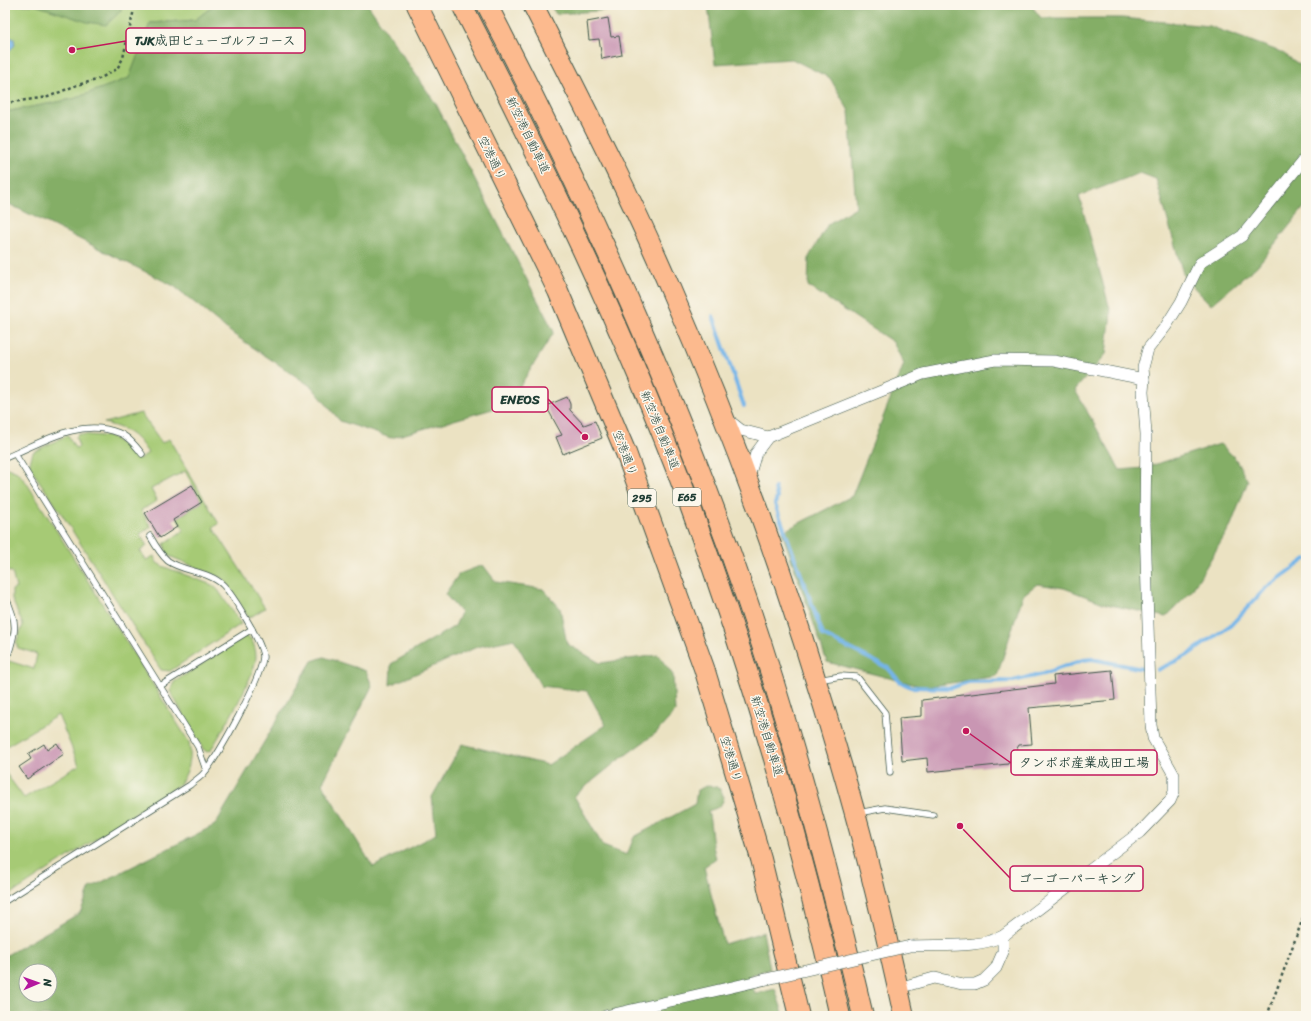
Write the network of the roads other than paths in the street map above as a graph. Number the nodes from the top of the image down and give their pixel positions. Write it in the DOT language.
graph roads {
  1 [pos="418,5"];
  2 [pos="462,5"];
  3 [pos="488,5"];
  4 [pos="533,5"];
  5 [pos="1306,157"];
  6 [pos="1144,379"];
  7 [pos="722,415"];
  8 [pos="768,437"];
  9 [pos="14,454"];
  10 [pos="142,454"];
  11 [pos="5,458"];
  12 [pos="748,486"];
  13 [pos="150,536"];
  14 [pos="5,596"];
  15 [pos="252,629"];
  16 [pos="5,664"];
  17 [pos="816,680"];
  18 [pos="160,686"];
  19 [pos="206,770"];
  20 [pos="890,772"];
  21 [pos="855,813"];
  22 [pos="932,815"];
  23 [pos="5,901"];
  24 [pos="1003,936"];
  25 [pos="898,988"];
  26 [pos="605,1016"];
  27 [pos="799,1016"];
  28 [pos="840,1016"];
  29 [pos="863,1016"];
  30 [pos="904,1016"];
  1 -- 27 [label="highway, 空港通り / 295"];
  2 -- 28 [label="highway, 新空港自動車道 / E65"];
  3 -- 29 [label="highway, 新空港自動車道 / E65"];
  4 -- 7 [label="highway"];
  5 -- 6 [label="street"];
  6 -- 8 [label="street"];
  6 -- 24 [label="street"];
  7 -- 8 [label="street"];
  7 -- 12 [label="highway"];
  8 -- 12 [label="street"];
  9 -- 10 [label="lane"];
  9 -- 11 [label="lane"];
  9 -- 18 [label="lane"];
  12 -- 17 [label="highway"];
  13 -- 15 [label="lane"];
  14 -- 16 [label="lane"];
  15 -- 18 [label="lane"];
  15 -- 19 [label="lane"];
  17 -- 20 [label="lane"];
  17 -- 21 [label="highway"];
  18 -- 19 [label="lane"];
  19 -- 23 [label="lane"];
  21 -- 22 [label="lane"];
  21 -- 25 [label="highway"];
  24 -- 25 [label="street"];
  24 -- 26 [label="street, bridge"];
  25 -- 30 [label="highway"];
}
